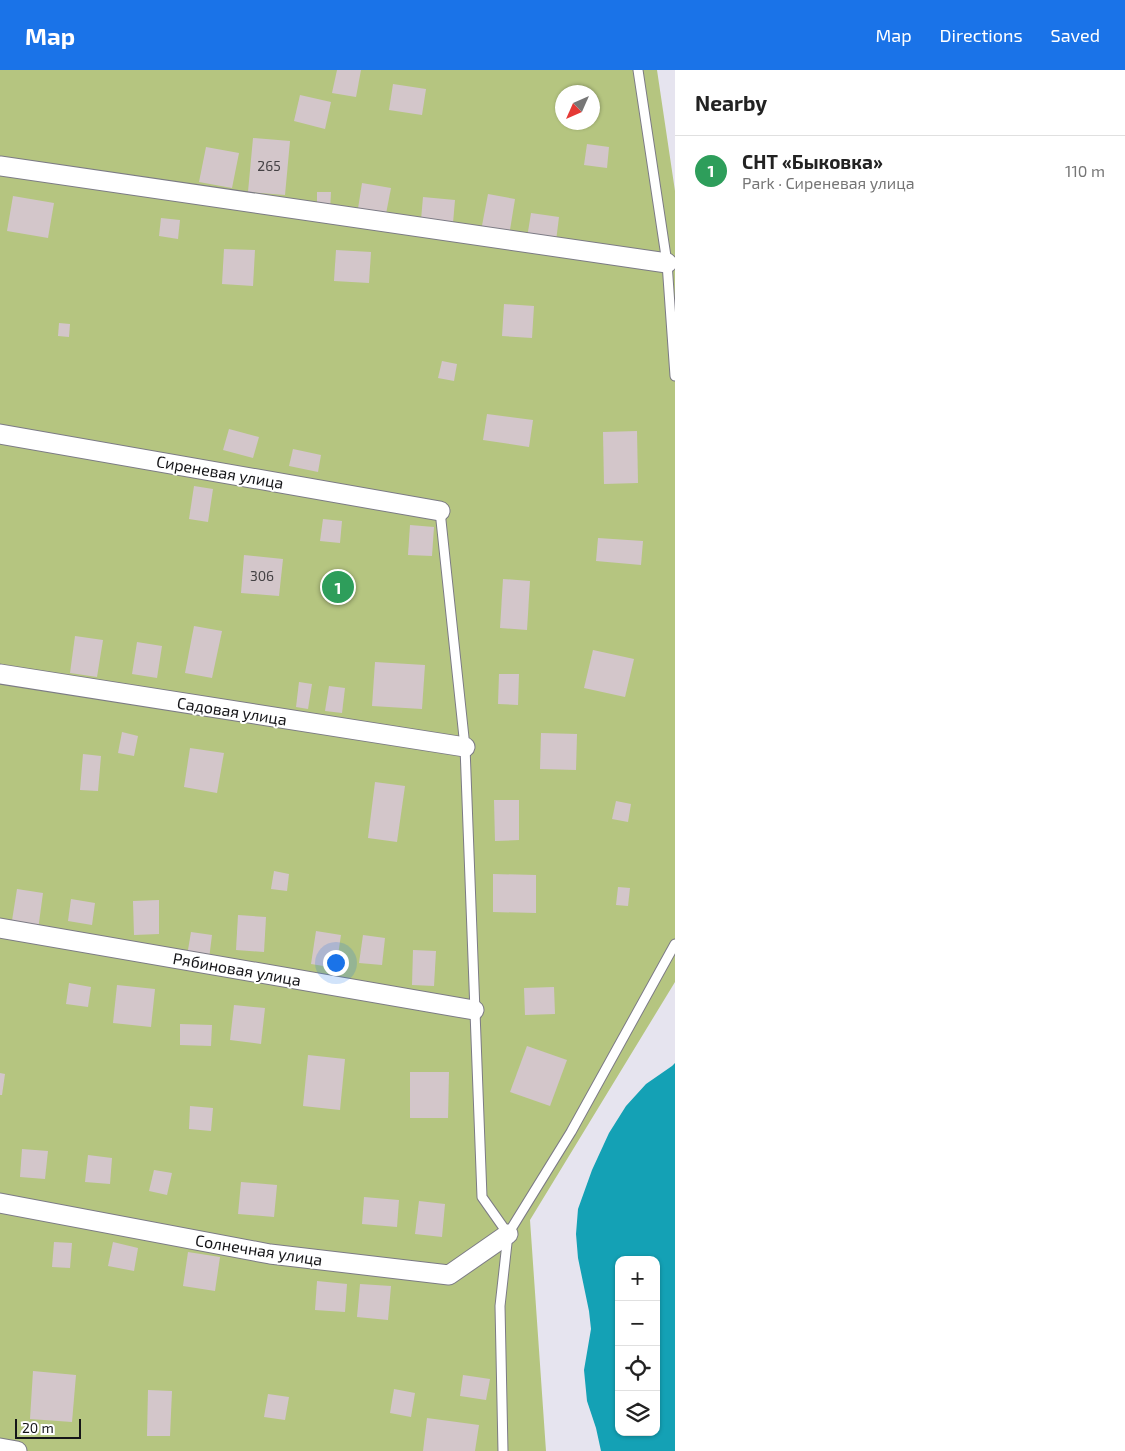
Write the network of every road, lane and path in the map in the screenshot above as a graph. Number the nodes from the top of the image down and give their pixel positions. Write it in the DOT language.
graph roads {
  1 [pos="638,70"];
  2 [pos="0,166"];
  3 [pos="667,263"];
  4 [pos="675,376"];
  5 [pos="0,434"];
  6 [pos="440,511"];
  7 [pos="0,674"];
  8 [pos="465,747"];
  9 [pos="0,928"];
  10 [pos="675,944"];
  11 [pos="474,1010"];
  12 [pos="0,1202"];
  13 [pos="508,1234"];
  14 [pos="0,1448"];
  15 [pos="17,1451"];
  16 [pos="504,1451"];
  1 -- 3 [label="lane"];
  2 -- 3 [label="street"];
  3 -- 4 [label="lane"];
  5 -- 6 [label="street, Сиреневая улица"];
  6 -- 8 [label="lane"];
  7 -- 8 [label="street, Садовая улица"];
  8 -- 11 [label="lane"];
  9 -- 11 [label="street, Рябиновая улица"];
  10 -- 13 [label="lane"];
  11 -- 13 [label="lane"];
  12 -- 13 [label="street, Солнечная улица"];
  13 -- 16 [label="lane"];
  14 -- 15 [label="street"];
}
